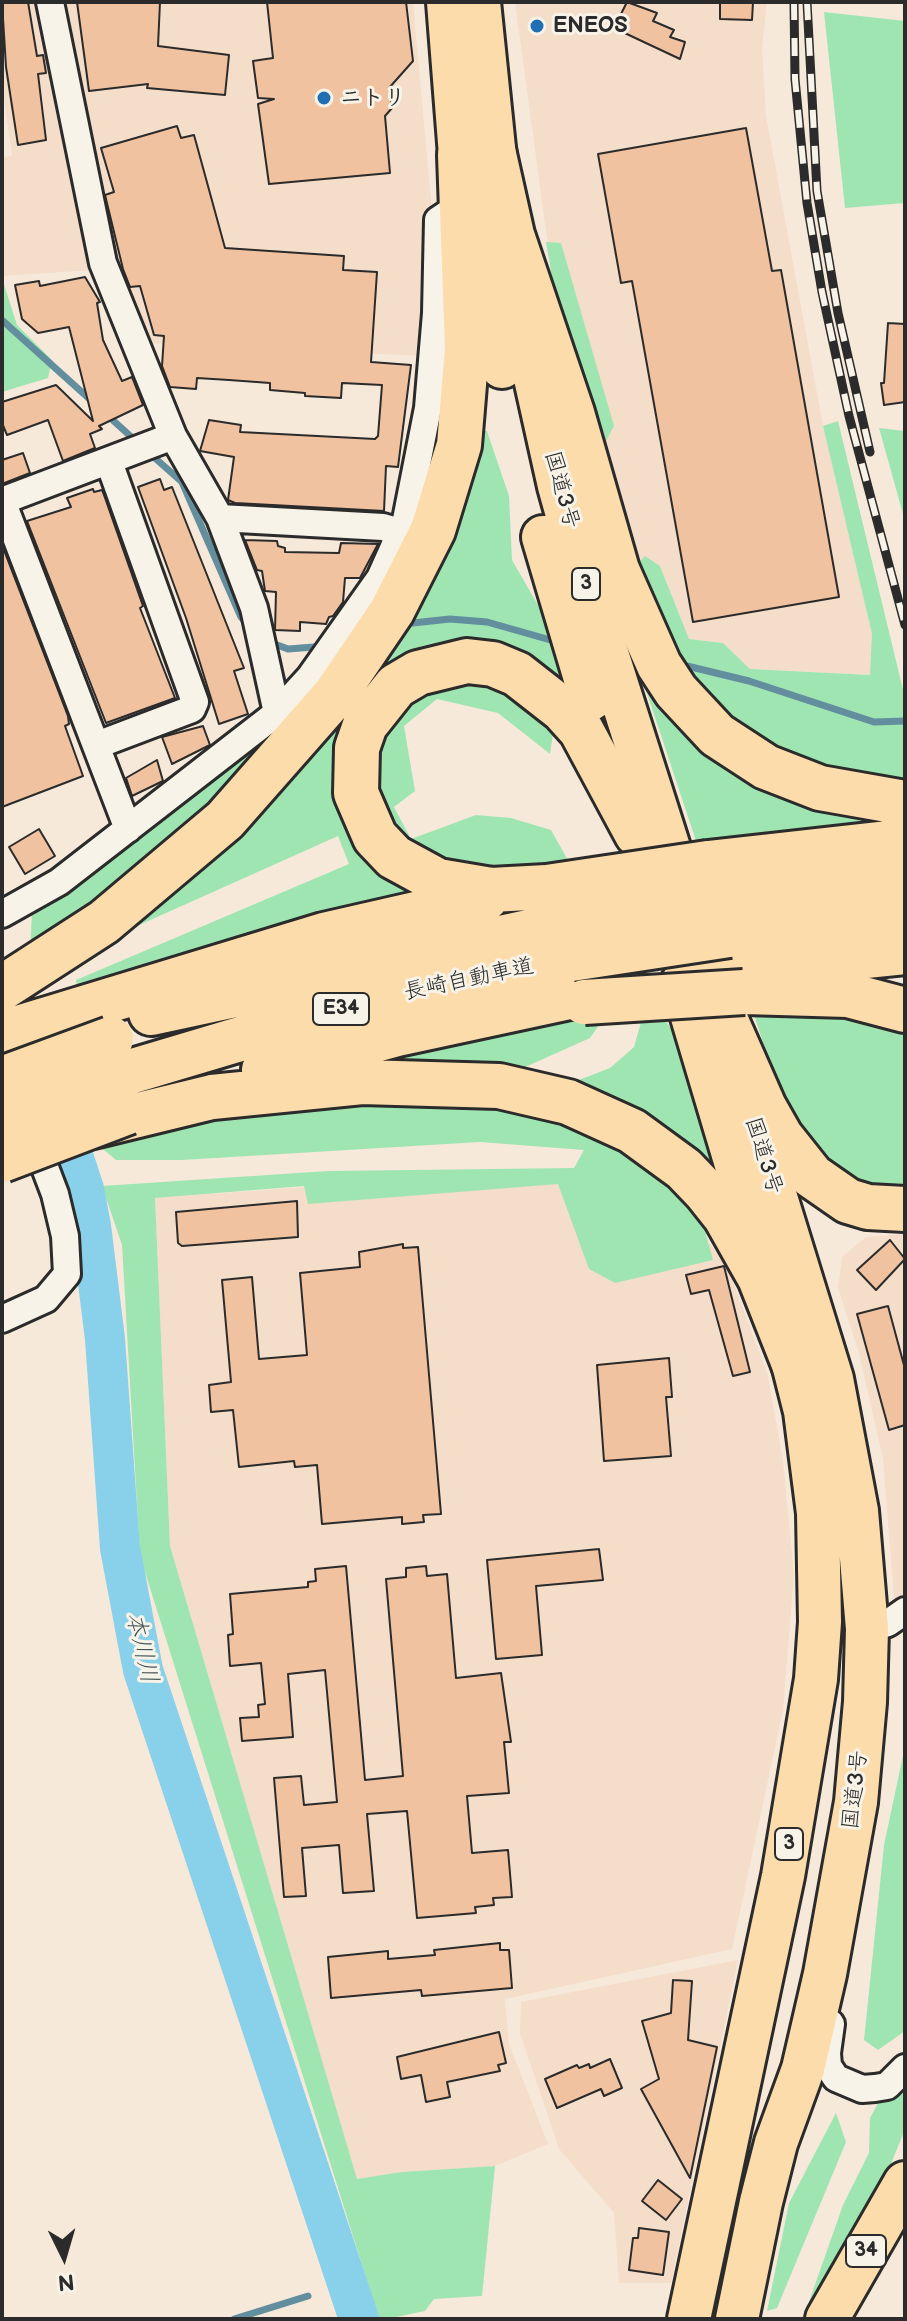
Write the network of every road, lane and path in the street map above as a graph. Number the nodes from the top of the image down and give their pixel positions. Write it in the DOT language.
graph roads {
  1 [pos="50,2"];
  2 [pos="448,2"];
  3 [pos="479,2"];
  4 [pos="477,152"];
  5 [pos="462,204"];
  6 [pos="142,450"];
  7 [pos="220,518"];
  8 [pos="400,532"];
  9 [pos="277,713"];
  10 [pos="97,745"];
  11 [pos="905,803"];
  12 [pos="128,829"];
  13 [pos="637,834"];
  14 [pos="905,841"];
  15 [pos="905,878"];
  16 [pos="4,913"];
  17 [pos="905,916"];
  18 [pos="726,944"];
  19 [pos="905,952"];
  20 [pos="569,953"];
  21 [pos="2,988"];
  22 [pos="905,1010"];
  23 [pos="2,1033"];
  24 [pos="2,1051"];
  25 [pos="2,1062"];
  26 [pos="113,1062"];
  27 [pos="2,1079"];
  28 [pos="2,1119"];
  29 [pos="2,1160"];
  30 [pos="905,1209"];
  31 [pos="2,1319"];
  32 [pos="794,1364"];
  33 [pos="905,1611"];
  34 [pos="867,1629"];
  35 [pos="856,1802"];
  36 [pos="825,1974"];
  37 [pos="905,2068"];
  38 [pos="905,2183"];
  39 [pos="689,2319"];
  40 [pos="713,2319"];
  41 [pos="737,2319"];
  42 [pos="827,2319"];
  43 [pos="845,2319"];
  1 -- 6 [label="street"];
  2 -- 4 [label="highway, 国道3号 / 3"];
  3 -- 4 [label="highway, 国道3号 / 3"];
  4 -- 5 [label="highway"];
  4 -- 11 [label="highway"];
  4 -- 13 [label="highway, 国道3号 / 3"];
  4 -- 18 [label="highway, 国道3号 / 3"];
  5 -- 8 [label="street"];
  5 -- 21 [label="highway"];
  6 -- 7 [label="street"];
  6 -- 10 [label="street"];
  6 -- 10 [label="street"];
  7 -- 8 [label="street"];
  7 -- 9 [label="street"];
  8 -- 9 [label="street"];
  9 -- 12 [label="street"];
  10 -- 12 [label="street"];
  12 -- 16 [label="street"];
  13 -- 20 [label="highway"];
  13 -- 32 [label="highway, 国道3号 / 3"];
  14 -- 18 [label="highway"];
  15 -- 18 [label="highway, 長崎自動車道 / E34"];
  17 -- 18 [label="highway, 長崎自動車道 / E34"];
  18 -- 19 [label="highway"];
  18 -- 20 [label="highway, bridge"];
  18 -- 20 [label="highway, 長崎自動車道 / E34, bridge"];
  18 -- 20 [label="highway, bridge"];
  18 -- 22 [label="highway"];
  18 -- 30 [label="highway"];
  18 -- 34 [label="highway, 国道3号 / 3"];
  20 -- 26 [label="highway, 長崎自動車道 / E34"];
  20 -- 26 [label="highway, 長崎自動車道 / E34"];
  20 -- 26 [label="highway"];
  20 -- 26 [label="highway"];
  23 -- 26 [label="highway"];
  24 -- 31 [label="street"];
  25 -- 26 [label="highway, 長崎自動車道 / E34"];
  26 -- 27 [label="highway, bridge"];
  26 -- 28 [label="highway, 長崎自動車道 / E34, bridge"];
  26 -- 29 [label="highway, bridge"];
  26 -- 32 [label="highway"];
  32 -- 39 [label="highway, 国道3号 / 3"];
  33 -- 34 [label="street"];
  34 -- 35 [label="highway, 国道3号 / 3"];
  35 -- 36 [label="highway, 国道3号 / 3"];
  35 -- 37 [label="street"];
  36 -- 40 [label="highway"];
  36 -- 41 [label="highway, 国道3号 / 3"];
  38 -- 42 [label="highway, 34"];
  38 -- 43 [label="highway, 34"];
}
